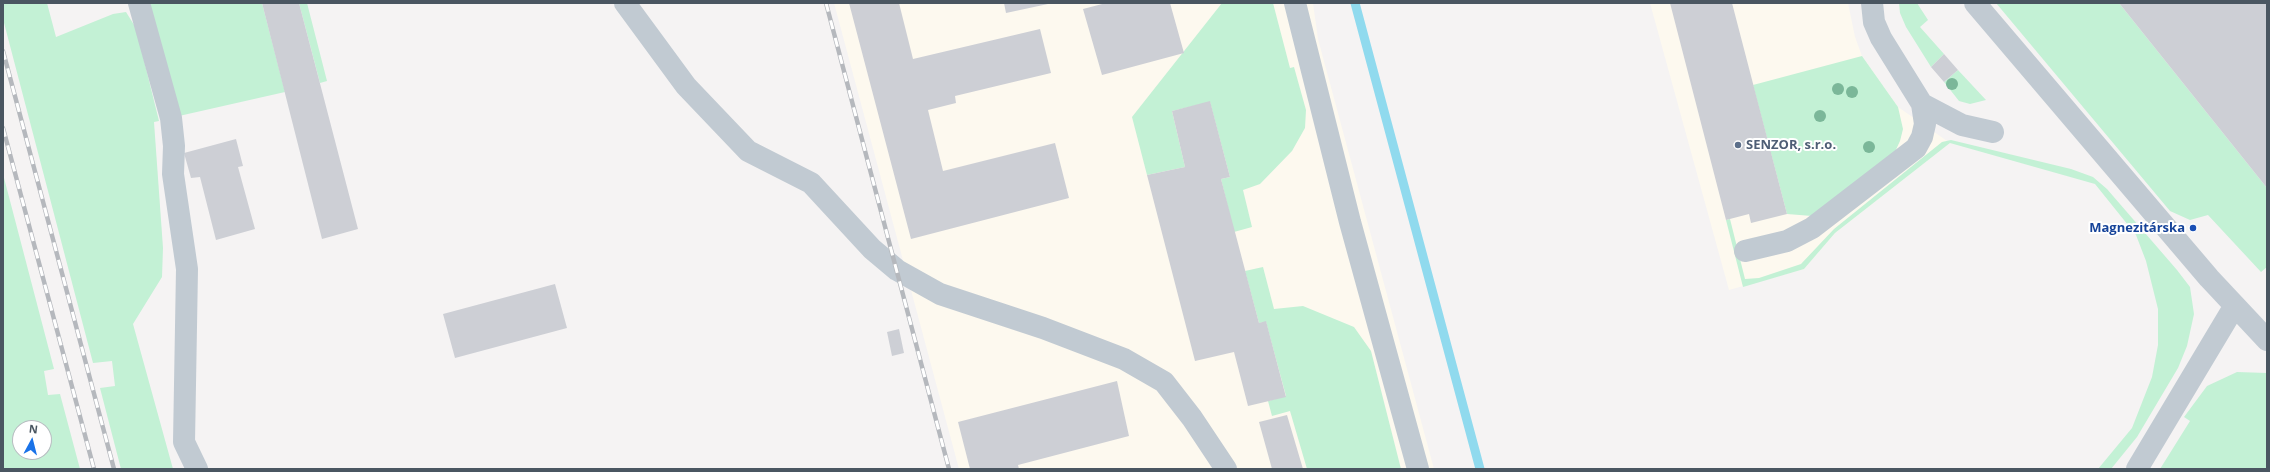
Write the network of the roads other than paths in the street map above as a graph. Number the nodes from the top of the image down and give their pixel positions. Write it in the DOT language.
graph roads {
  1 [pos="139,3"];
  2 [pos="625,3"];
  3 [pos="1294,3"];
  4 [pos="1872,3"];
  5 [pos="1975,3"];
  6 [pos="1922,104"];
  7 [pos="1993,132"];
  8 [pos="1745,251"];
  9 [pos="2234,307"];
  10 [pos="2267,340"];
  11 [pos="197,469"];
  12 [pos="1226,469"];
  13 [pos="1418,469"];
  14 [pos="2136,469"];
  1 -- 11 [label="street"];
  2 -- 12 [label="street"];
  3 -- 13 [label="street"];
  4 -- 6 [label="street"];
  5 -- 9 [label="street"];
  6 -- 7 [label="street"];
  6 -- 8 [label="street"];
  9 -- 10 [label="street"];
  9 -- 14 [label="street"];
}
